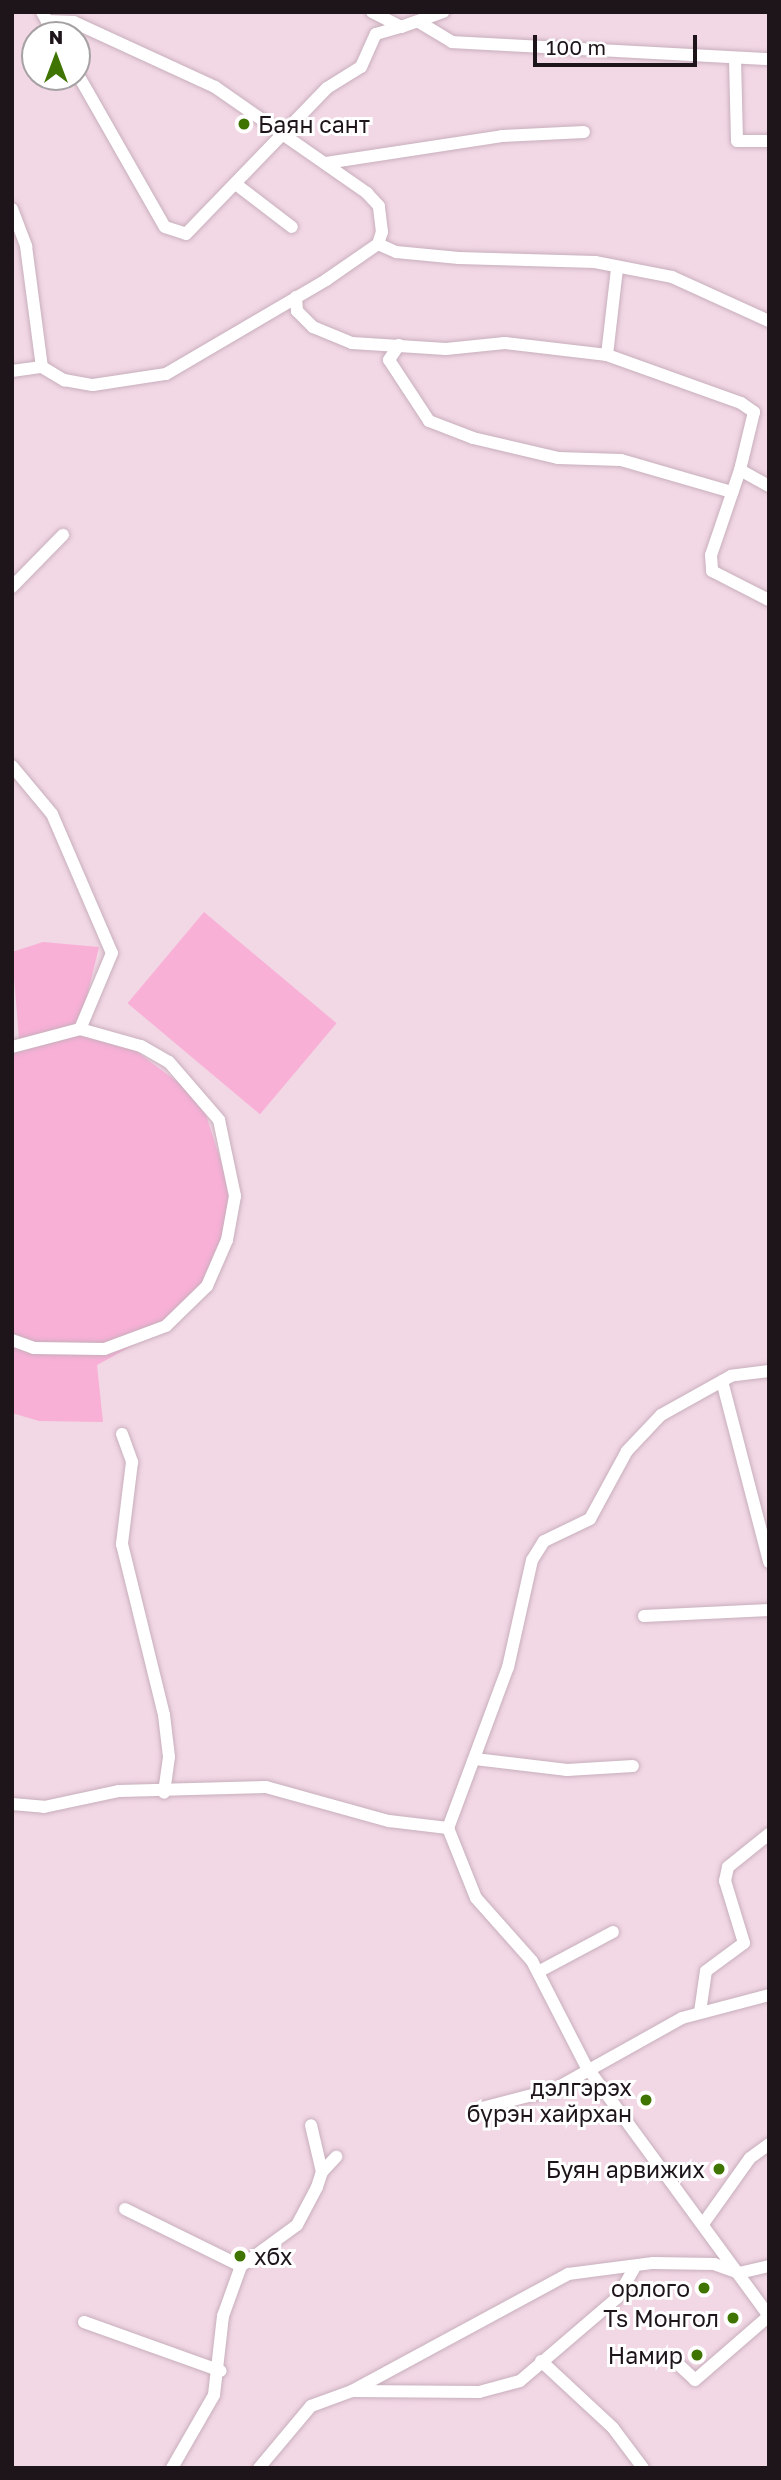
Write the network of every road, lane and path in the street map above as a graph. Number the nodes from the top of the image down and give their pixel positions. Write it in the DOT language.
graph roads {
  1 [pos="372,12"];
  2 [pos="443,12"];
  3 [pos="44,17"];
  4 [pos="419,22"];
  5 [pos="401,27"];
  6 [pos="735,59"];
  7 [pos="769,59"];
  8 [pos="87,91"];
  9 [pos="584,132"];
  10 [pos="281,134"];
  11 [pos="769,141"];
  12 [pos="327,163"];
  13 [pos="237,185"];
  14 [pos="12,209"];
  15 [pos="292,227"];
  16 [pos="378,244"];
  17 [pos="618,269"];
  18 [pos="296,297"];
  19 [pos="769,321"];
  20 [pos="399,345"];
  21 [pos="607,355"];
  22 [pos="42,367"];
  23 [pos="12,371"];
  24 [pos="740,470"];
  25 [pos="769,486"];
  26 [pos="732,492"];
  27 [pos="63,535"];
  28 [pos="12,587"];
  29 [pos="769,600"];
  30 [pos="12,766"];
  31 [pos="80,1030"];
  32 [pos="12,1047"];
  33 [pos="12,1340"];
  34 [pos="769,1371"];
  35 [pos="722,1381"];
  36 [pos="122,1434"];
  37 [pos="769,1562"];
  38 [pos="769,1610"];
  39 [pos="644,1616"];
  40 [pos="475,1759"];
  41 [pos="633,1766"];
  42 [pos="164,1793"];
  43 [pos="12,1804"];
  44 [pos="449,1828"];
  45 [pos="769,1834"];
  46 [pos="613,1932"];
  47 [pos="538,1972"];
  48 [pos="769,1995"];
  49 [pos="700,2012"];
  50 [pos="588,2070"];
  51 [pos="482,2108"];
  52 [pos="311,2124"];
  53 [pos="769,2144"];
  54 [pos="336,2157"];
  55 [pos="322,2172"];
  56 [pos="125,2209"];
  57 [pos="703,2224"];
  58 [pos="241,2266"];
  59 [pos="769,2266"];
  60 [pos="634,2268"];
  61 [pos="739,2273"];
  62 [pos="769,2316"];
  63 [pos="84,2322"];
  64 [pos="541,2361"];
  65 [pos="678,2364"];
  66 [pos="221,2371"];
  67 [pos="352,2391"];
  68 [pos="172,2468"];
  69 [pos="259,2468"];
  70 [pos="643,2468"];
  1 -- 5 [label="street"];
  2 -- 4 [label="street"];
  3 -- 10 [label="street"];
  4 -- 5 [label="street"];
  4 -- 6 [label="street"];
  5 -- 10 [label="street"];
  6 -- 7 [label="street"];
  6 -- 11 [label="street"];
  8 -- 13 [label="street"];
  9 -- 12 [label="street"];
  10 -- 12 [label="street"];
  10 -- 13 [label="street"];
  12 -- 16 [label="street"];
  13 -- 15 [label="street"];
  14 -- 22 [label="street"];
  16 -- 17 [label="street"];
  16 -- 18 [label="street"];
  17 -- 19 [label="street"];
  17 -- 21 [label="street"];
  18 -- 20 [label="street"];
  18 -- 22 [label="street"];
  20 -- 21 [label="street"];
  20 -- 26 [label="street"];
  21 -- 24 [label="street"];
  22 -- 23 [label="street"];
  24 -- 25 [label="street"];
  24 -- 26 [label="street"];
  26 -- 29 [label="street"];
  27 -- 28 [label="street"];
  30 -- 31 [label="street"];
  31 -- 32 [label="street"];
  31 -- 33 [label="street"];
  34 -- 35 [label="street"];
  35 -- 37 [label="street"];
  35 -- 40 [label="street"];
  36 -- 42 [label="street"];
  38 -- 39 [label="street"];
  40 -- 41 [label="street"];
  40 -- 44 [label="street"];
  42 -- 43 [label="street"];
  42 -- 44 [label="street"];
  44 -- 47 [label="street"];
  45 -- 49 [label="street"];
  46 -- 47 [label="street"];
  47 -- 50 [label="street"];
  48 -- 49 [label="street"];
  49 -- 50 [label="street"];
  50 -- 51 [label="street"];
  50 -- 57 [label="street"];
  52 -- 55 [label="street"];
  53 -- 57 [label="street"];
  54 -- 55 [label="street"];
  55 -- 58 [label="street"];
  56 -- 58 [label="street"];
  57 -- 61 [label="street"];
  58 -- 66 [label="street"];
  59 -- 61 [label="street"];
  60 -- 61 [label="street"];
  60 -- 64 [label="street"];
  60 -- 67 [label="street"];
  61 -- 62 [label="street"];
  62 -- 65 [label="street"];
  63 -- 66 [label="street"];
  64 -- 67 [label="street"];
  64 -- 70 [label="street"];
  66 -- 68 [label="street"];
  67 -- 69 [label="street"];
}
